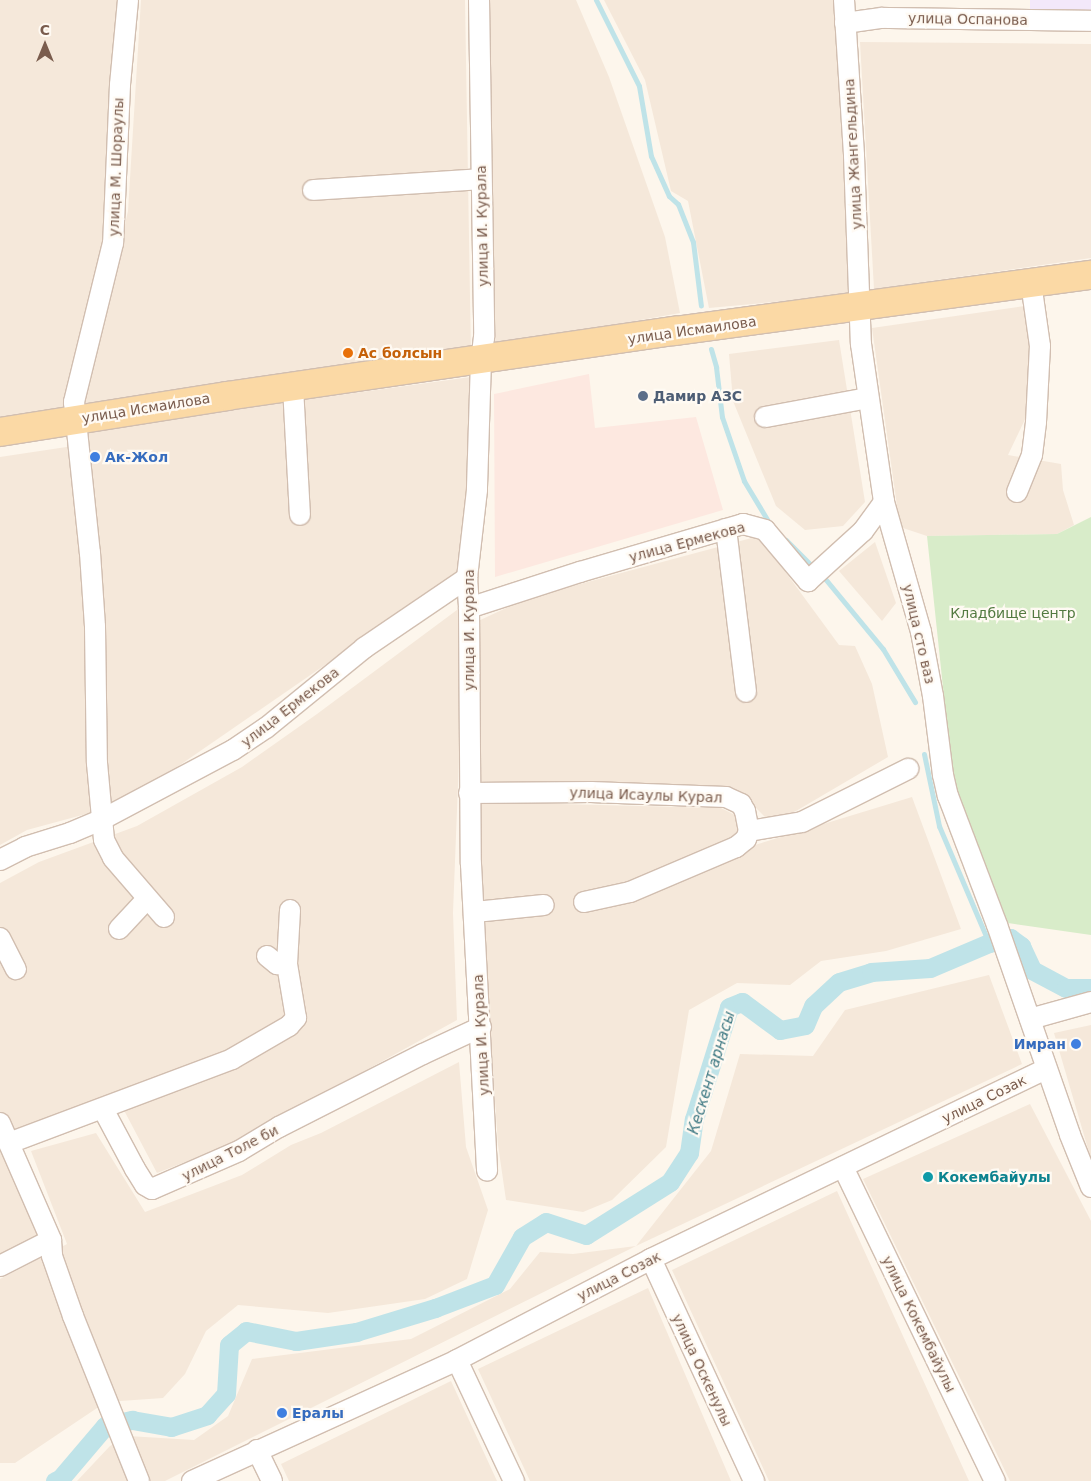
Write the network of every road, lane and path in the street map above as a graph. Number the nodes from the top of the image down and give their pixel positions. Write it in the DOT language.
graph roads {
  1 [pos="128,0"];
  2 [pos="479,0"];
  3 [pos="844,0"];
  4 [pos="1091,21"];
  5 [pos="845,23"];
  6 [pos="481,179"];
  7 [pos="313,190"];
  8 [pos="1091,275"];
  9 [pos="1031,283"];
  10 [pos="860,307"];
  11 [pos="481,360"];
  12 [pos="292,387"];
  13 [pos="868,398"];
  14 [pos="765,417"];
  15 [pos="76,419"];
  16 [pos="0,432"];
  17 [pos="1017,492"];
  18 [pos="884,502"];
  19 [pos="300,515"];
  20 [pos="726,529"];
  21 [pos="467,578"];
  22 [pos="469,608"];
  23 [pos="746,692"];
  24 [pos="908,769"];
  25 [pos="469,793"];
  26 [pos="102,819"];
  27 [pos="749,831"];
  28 [pos="0,860"];
  29 [pos="147,899"];
  30 [pos="584,902"];
  31 [pos="544,905"];
  32 [pos="290,910"];
  33 [pos="475,912"];
  34 [pos="164,917"];
  35 [pos="119,929"];
  36 [pos="0,938"];
  37 [pos="267,956"];
  38 [pos="287,964"];
  39 [pos="16,969"];
  40 [pos="1091,1002"];
  41 [pos="1030,1019"];
  42 [pos="481,1027"];
  43 [pos="1046,1068"];
  44 [pos="103,1109"];
  45 [pos="0,1123"];
  46 [pos="9,1143"];
  47 [pos="843,1167"];
  48 [pos="487,1171"];
  49 [pos="1091,1187"];
  50 [pos="52,1240"];
  51 [pos="651,1259"];
  52 [pos="0,1266"];
  53 [pos="457,1360"];
  54 [pos="257,1450"];
  55 [pos="139,1481"];
  56 [pos="192,1481"];
  57 [pos="272,1481"];
  58 [pos="514,1481"];
  59 [pos="754,1481"];
  60 [pos="995,1481"];
  1 -- 15 [label="street, улица М. Шораулы"];
  2 -- 6 [label="street, улица И. Курала"];
  3 -- 5 [label="street, улица Жангельдина"];
  4 -- 5 [label="street, улица Оспанова"];
  5 -- 10 [label="street, улица Жангельдина"];
  6 -- 7 [label="street"];
  6 -- 11 [label="street, улица И. Курала"];
  8 -- 9 [label="main road, улица Исмаилова"];
  9 -- 10 [label="main road, улица Исмаилова"];
  9 -- 17 [label="street"];
  10 -- 11 [label="main road, улица Исмаилова"];
  10 -- 13 [label="street, улица сто ваз"];
  11 -- 12 [label="main road, улица Исмаилова"];
  11 -- 21 [label="street, улица И. Курала"];
  12 -- 15 [label="main road, улица Исмаилова"];
  12 -- 19 [label="street"];
  13 -- 14 [label="street"];
  13 -- 18 [label="street, улица сто ваз"];
  15 -- 16 [label="main road, улица Исмаилова"];
  15 -- 26 [label="street"];
  18 -- 20 [label="street, улица Ермекова"];
  18 -- 41 [label="street, улица сто ваз"];
  20 -- 22 [label="street, улица Ермекова"];
  20 -- 23 [label="street"];
  21 -- 22 [label="street, улица И. Курала"];
  21 -- 26 [label="street, улица Ермекова"];
  22 -- 25 [label="street, улица И. Курала"];
  24 -- 27 [label="street"];
  25 -- 27 [label="street, улица Исаулы Курал"];
  25 -- 33 [label="street, улица И. Курала"];
  26 -- 28 [label="street, улица Ермекова"];
  26 -- 29 [label="street"];
  27 -- 30 [label="street"];
  29 -- 34 [label="street"];
  29 -- 35 [label="street"];
  31 -- 33 [label="street"];
  32 -- 38 [label="street"];
  33 -- 42 [label="street, улица И. Курала"];
  36 -- 39 [label="street"];
  37 -- 38 [label="street"];
  38 -- 44 [label="street"];
  40 -- 41 [label="street"];
  41 -- 43 [label="street, улица сто ваз"];
  42 -- 44 [label="street, улица Толе би"];
  42 -- 48 [label="street, улица И. Курала"];
  43 -- 47 [label="street, улица Созак"];
  43 -- 49 [label="street, улица сто ваз"];
  44 -- 46 [label="street"];
  45 -- 46 [label="street"];
  46 -- 50 [label="street"];
  47 -- 51 [label="street, улица Созак"];
  47 -- 60 [label="street, улица Кокембайулы"];
  50 -- 52 [label="street"];
  50 -- 55 [label="street"];
  51 -- 53 [label="street, улица Созак"];
  51 -- 59 [label="street, улица Оскенулы"];
  53 -- 54 [label="street, улица Созак"];
  53 -- 58 [label="street"];
  54 -- 56 [label="street, улица Созак"];
  54 -- 57 [label="street"];
}
